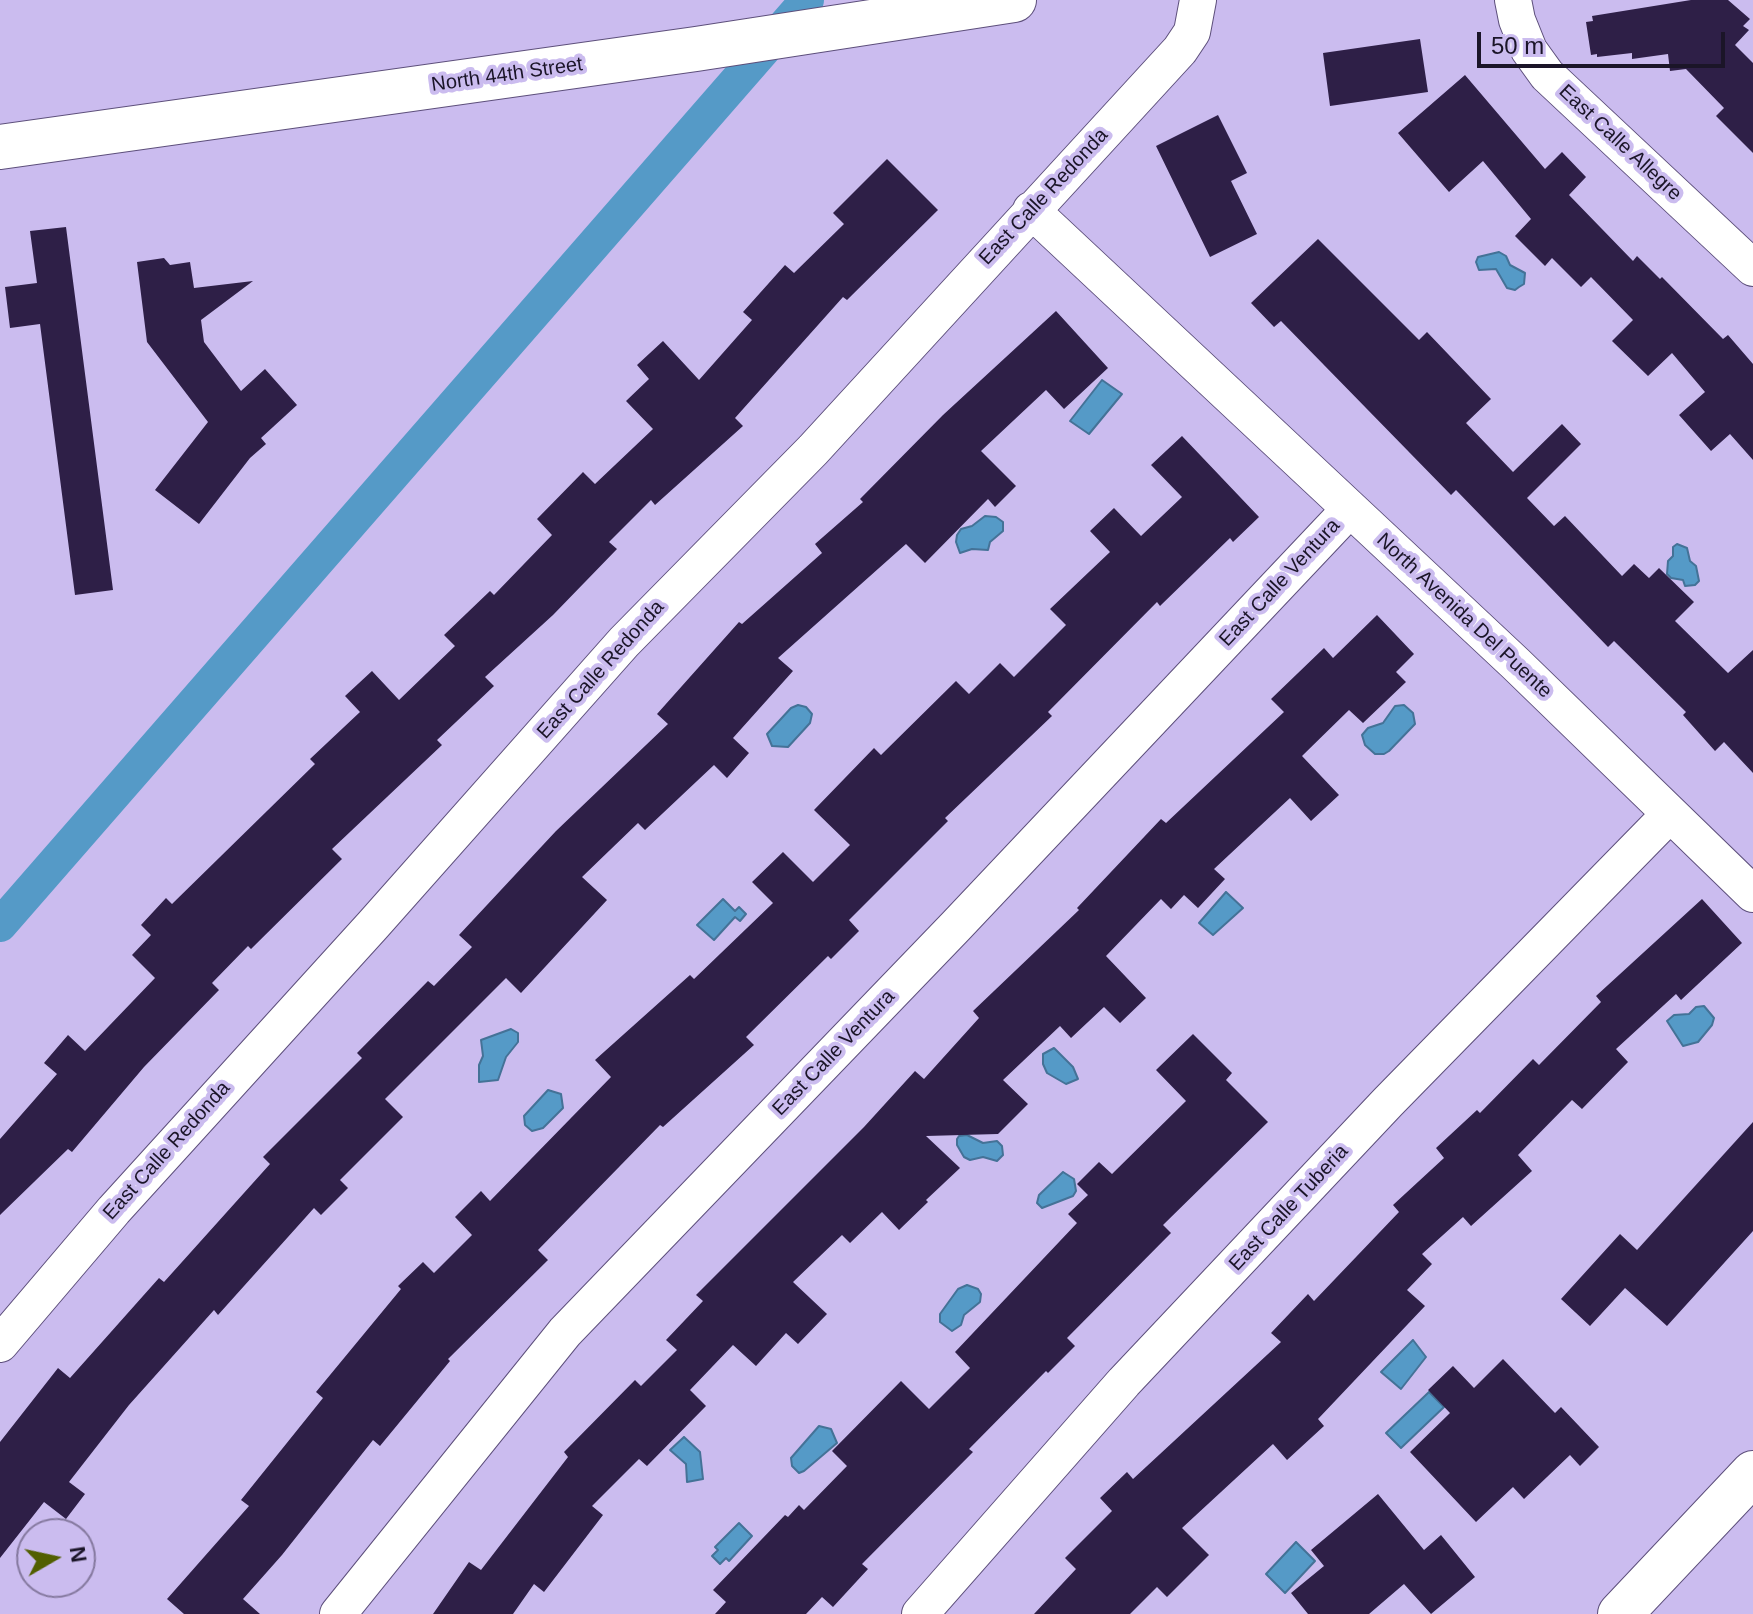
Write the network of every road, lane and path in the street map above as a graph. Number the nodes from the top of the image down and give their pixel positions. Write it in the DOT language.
graph roads {
  1 [pos="1014,0"];
  2 [pos="1198,0"];
  3 [pos="1513,0"];
  4 [pos="0,147"];
  5 [pos="1031,210"];
  6 [pos="1753,268"];
  7 [pos="1350,509"];
  8 [pos="1670,814"];
  9 [pos="1753,894"];
  10 [pos="0,1344"];
  11 [pos="1753,1473"];
  12 [pos="338,1614"];
  13 [pos="920,1614"];
  14 [pos="1620,1614"];
  1 -- 4 [label="main road, North 44th Street"];
  2 -- 5 [label="street, East Calle Redonda"];
  3 -- 6 [label="street, East Calle Allegre"];
  5 -- 7 [label="street, North Avenida Del Puente"];
  5 -- 10 [label="street, East Calle Redonda"];
  7 -- 8 [label="street, North Avenida Del Puente"];
  7 -- 12 [label="street, East Calle Ventura"];
  8 -- 9 [label="street, North Avenida Del Puente"];
  8 -- 13 [label="street, East Calle Tuberia"];
  11 -- 14 [label="main road"];
}
